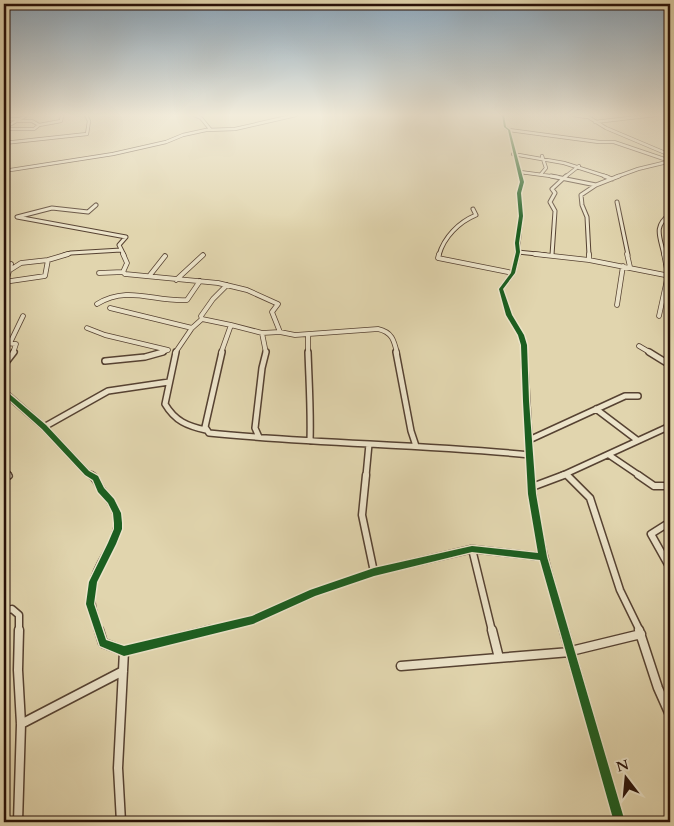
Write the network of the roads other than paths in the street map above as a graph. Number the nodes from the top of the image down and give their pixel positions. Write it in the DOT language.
graph roads {
  1 [pos="115,154"];
  2 [pos="513,154"];
  3 [pos="647,154"];
  4 [pos="542,156"];
  5 [pos="669,161"];
  6 [pos="579,166"];
  7 [pos="4,171"];
  8 [pos="520,172"];
  9 [pos="541,174"];
  10 [pos="562,179"];
  11 [pos="612,180"];
  12 [pos="596,185"];
  13 [pos="617,202"];
  14 [pos="96,205"];
  15 [pos="474,209"];
  16 [pos="670,214"];
  17 [pos="121,250"];
  18 [pos="518,252"];
  19 [pos="203,255"];
  20 [pos="552,255"];
  21 [pos="165,256"];
  22 [pos="48,260"];
  23 [pos="589,260"];
  24 [pos="11,264"];
  25 [pos="623,266"];
  26 [pos="630,267"];
  27 [pos="10,270"];
  28 [pos="123,272"];
  29 [pos="100,273"];
  30 [pos="513,273"];
  31 [pos="150,275"];
  32 [pos="669,276"];
  33 [pos="176,280"];
  34 [pos="200,281"];
  35 [pos="5,282"];
  36 [pos="227,285"];
  37 [pos="4,289"];
  38 [pos="97,304"];
  39 [pos="617,305"];
  40 [pos="110,308"];
  41 [pos="23,316"];
  42 [pos="659,316"];
  43 [pos="202,319"];
  44 [pos="231,325"];
  45 [pos="87,328"];
  46 [pos="192,328"];
  47 [pos="280,332"];
  48 [pos="262,333"];
  49 [pos="308,335"];
  50 [pos="4,343"];
  51 [pos="10,343"];
  52 [pos="640,346"];
  53 [pos="168,350"];
  54 [pos="176,350"];
  55 [pos="105,361"];
  56 [pos="4,365"];
  57 [pos="670,365"];
  58 [pos="169,382"];
  59 [pos="4,392"];
  60 [pos="638,396"];
  61 [pos="596,409"];
  62 [pos="670,426"];
  63 [pos="44,427"];
  64 [pos="206,430"];
  65 [pos="259,437"];
  66 [pos="529,440"];
  67 [pos="636,440"];
  68 [pos="310,441"];
  69 [pos="368,444"];
  70 [pos="416,446"];
  71 [pos="530,455"];
  72 [pos="609,455"];
  73 [pos="4,469"];
  74 [pos="567,475"];
  75 [pos="4,480"];
  76 [pos="670,482"];
  77 [pos="663,486"];
  78 [pos="670,486"];
  79 [pos="532,487"];
  80 [pos="670,522"];
  81 [pos="472,549"];
  82 [pos="543,557"];
  83 [pos="670,568"];
  84 [pos="374,572"];
  85 [pos="4,611"];
  86 [pos="641,634"];
  87 [pos="124,651"];
  88 [pos="570,652"];
  89 [pos="500,658"];
  90 [pos="401,666"];
  91 [pos="124,670"];
  92 [pos="670,715"];
  93 [pos="21,724"];
  94 [pos="17,822"];
  95 [pos="121,822"];
  96 [pos="620,822"];
  1 -- 7 [label="street"];
  2 -- 4 [label="street"];
  2 -- 8 [label="street"];
  3 -- 5 [label="street"];
  4 -- 6 [label="street"];
  4 -- 9 [label="street"];
  5 -- 11 [label="street"];
  6 -- 10 [label="street"];
  6 -- 11 [label="street"];
  8 -- 9 [label="street"];
  8 -- 18 [label="street"];
  9 -- 10 [label="street"];
  10 -- 12 [label="street"];
  10 -- 20 [label="street"];
  11 -- 12 [label="street"];
  12 -- 23 [label="street"];
  13 -- 26 [label="street"];
  14 -- 17 [label="street"];
  15 -- 30 [label="street"];
  16 -- 32 [label="street"];
  17 -- 22 [label="street"];
  17 -- 28 [label="street"];
  18 -- 20 [label="street"];
  18 -- 30 [label="street"];
  19 -- 33 [label="street"];
  20 -- 23 [label="street"];
  21 -- 31 [label="street"];
  22 -- 27 [label="street"];
  22 -- 35 [label="street"];
  23 -- 25 [label="street"];
  24 -- 27 [label="street"];
  25 -- 26 [label="street"];
  25 -- 39 [label="street"];
  26 -- 32 [label="street"];
  27 -- 35 [label="street"];
  28 -- 29 [label="street"];
  28 -- 31 [label="street"];
  30 -- 66 [label="street"];
  31 -- 33 [label="street"];
  32 -- 42 [label="street"];
  33 -- 34 [label="street"];
  34 -- 36 [label="street"];
  34 -- 38 [label="street"];
  35 -- 37 [label="street"];
  36 -- 43 [label="street"];
  36 -- 47 [label="street"];
  40 -- 46 [label="street"];
  41 -- 51 [label="street"];
  43 -- 44 [label="street"];
  43 -- 46 [label="street"];
  44 -- 48 [label="street"];
  44 -- 64 [label="street"];
  45 -- 53 [label="street"];
  46 -- 54 [label="street"];
  47 -- 48 [label="street"];
  47 -- 49 [label="street"];
  48 -- 65 [label="street"];
  49 -- 68 [label="street"];
  49 -- 70 [label="street"];
  50 -- 51 [label="street"];
  51 -- 56 [label="street"];
  52 -- 57 [label="street"];
  53 -- 54 [label="street"];
  53 -- 55 [label="street"];
  54 -- 58 [label="street"];
  58 -- 63 [label="street"];
  58 -- 64 [label="street"];
  59 -- 63 [label="street"];
  60 -- 61 [label="street"];
  61 -- 66 [label="street"];
  61 -- 67 [label="street"];
  62 -- 67 [label="street"];
  63 -- 87 [label="street"];
  64 -- 65 [label="street"];
  65 -- 68 [label="street"];
  66 -- 71 [label="street"];
  67 -- 72 [label="street"];
  68 -- 69 [label="street"];
  69 -- 70 [label="street"];
  69 -- 84 [label="street"];
  70 -- 71 [label="street"];
  71 -- 79 [label="street"];
  72 -- 74 [label="street"];
  72 -- 77 [label="street"];
  73 -- 75 [label="street"];
  74 -- 79 [label="street"];
  74 -- 86 [label="street"];
  76 -- 77 [label="street"];
  77 -- 78 [label="street"];
  79 -- 82 [label="street"];
  80 -- 83 [label="street"];
  81 -- 82 [label="street"];
  81 -- 84 [label="street"];
  81 -- 89 [label="street"];
  82 -- 88 [label="street"];
  84 -- 87 [label="street"];
  85 -- 93 [label="street"];
  86 -- 88 [label="street"];
  86 -- 92 [label="street"];
  87 -- 91 [label="street"];
  88 -- 89 [label="street"];
  88 -- 96 [label="street"];
  89 -- 90 [label="street"];
  91 -- 93 [label="street"];
  91 -- 95 [label="street"];
  93 -- 94 [label="street"];
}
